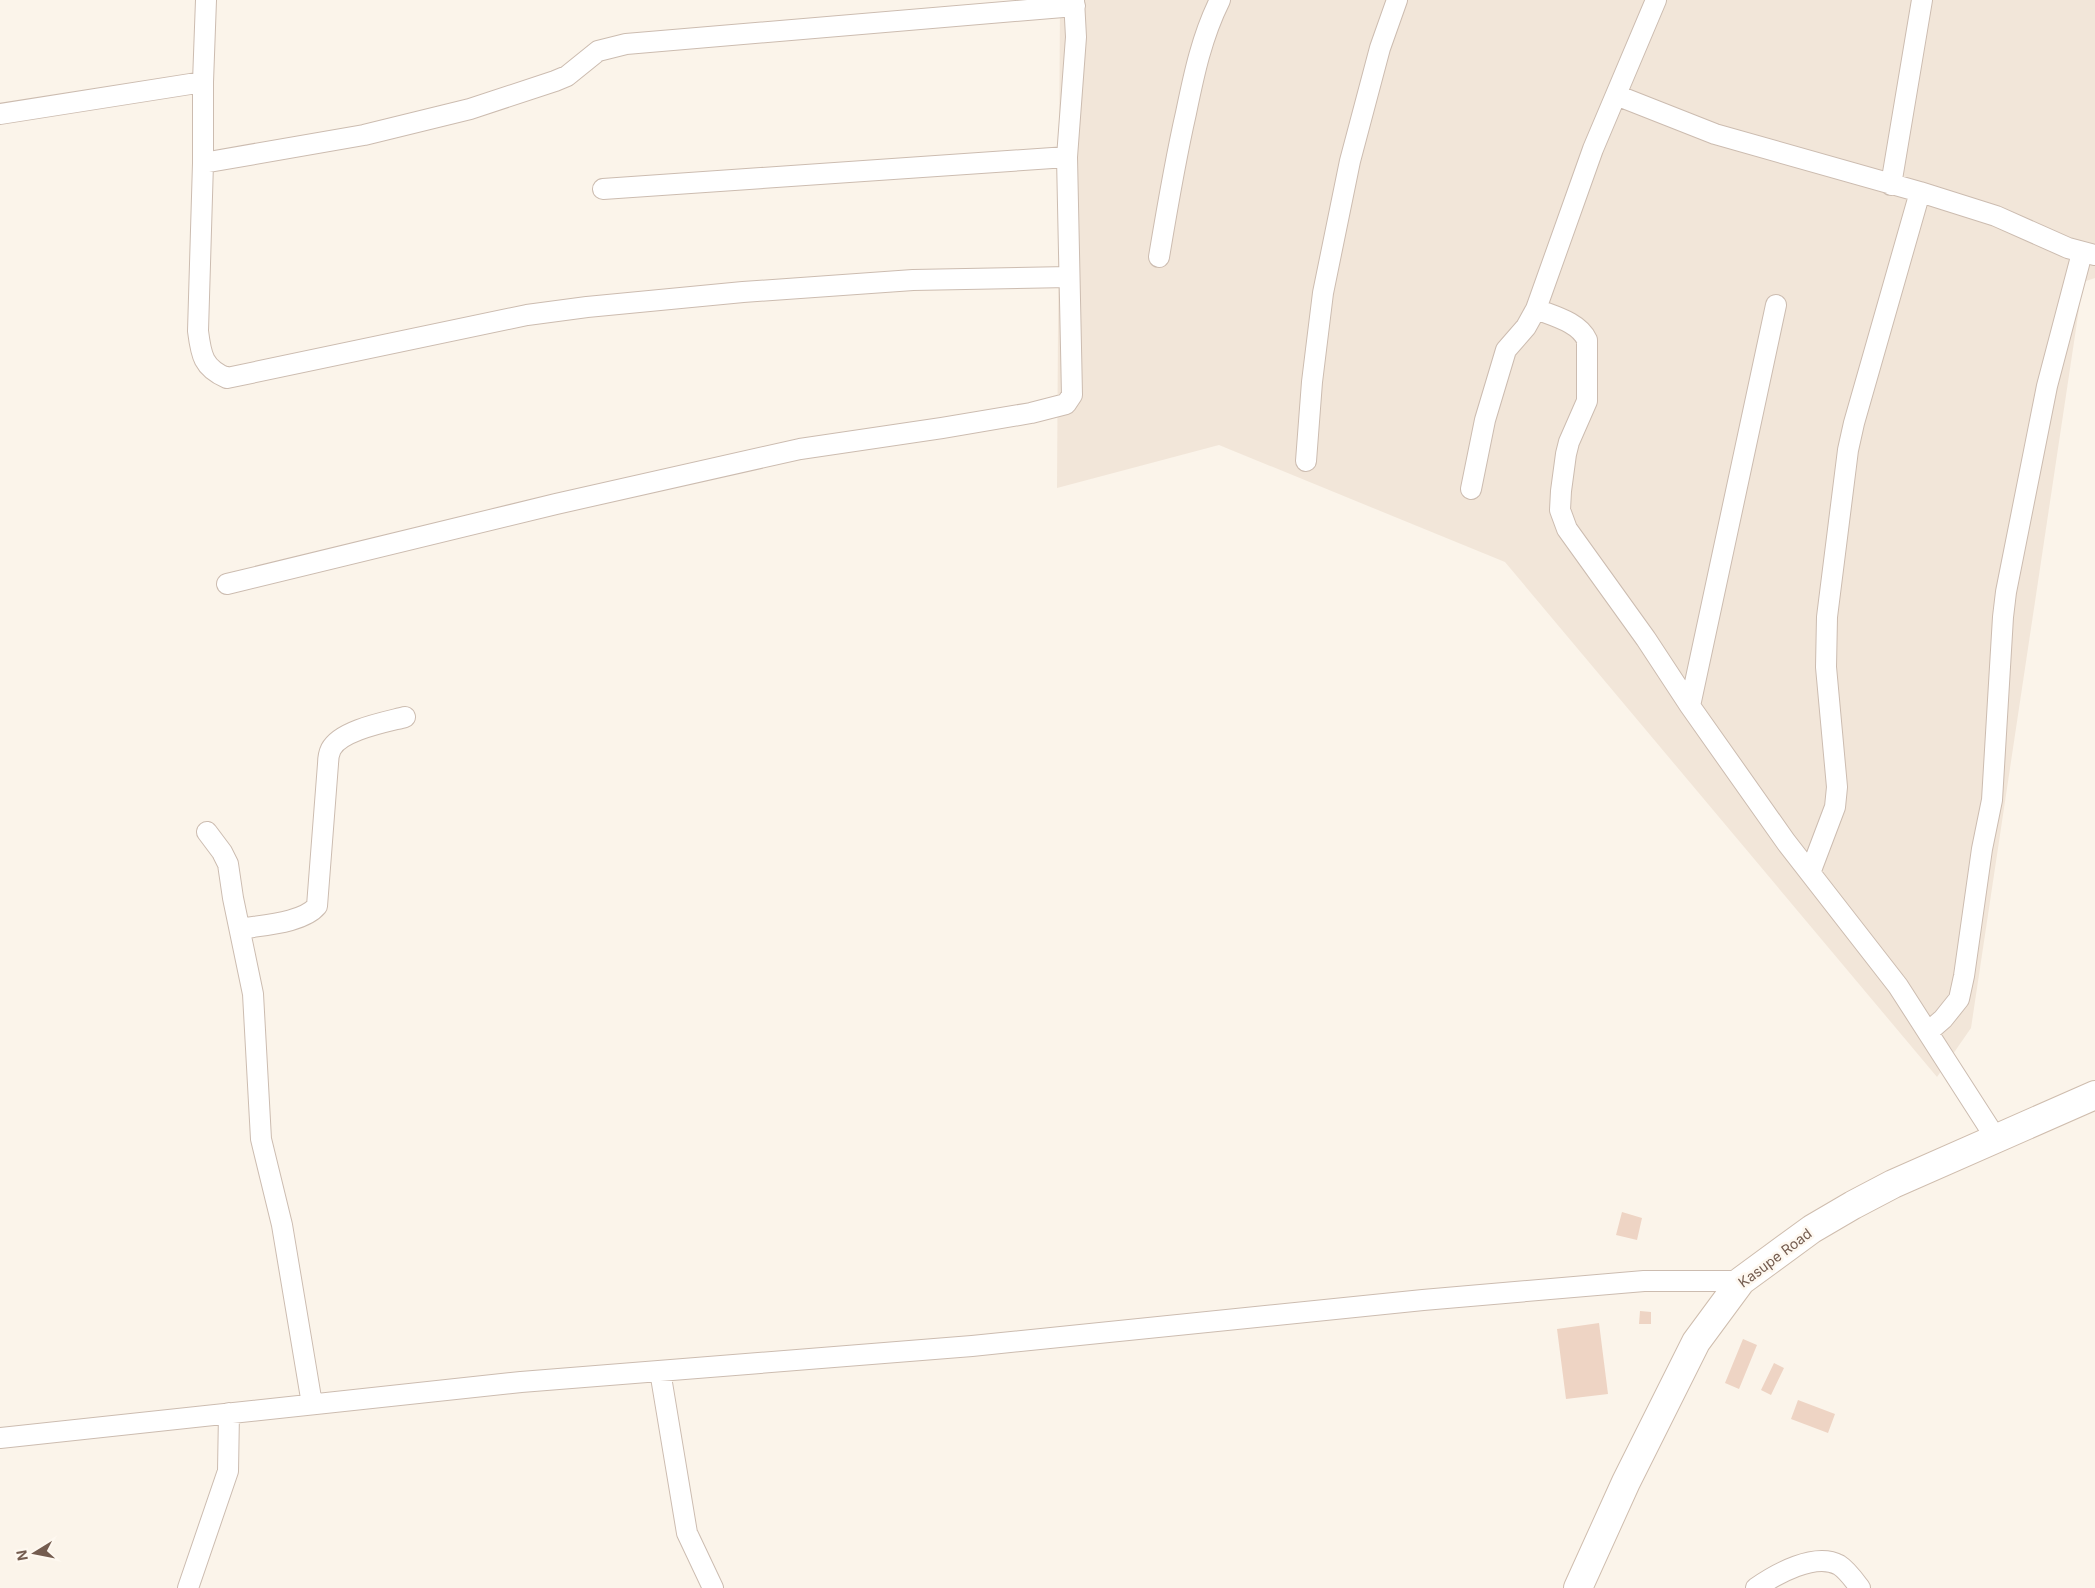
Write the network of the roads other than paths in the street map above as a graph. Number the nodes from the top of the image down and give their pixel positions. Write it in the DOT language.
graph roads {
  1 [pos="206,0"];
  2 [pos="1220,0"];
  3 [pos="1397,0"];
  4 [pos="1656,0"];
  5 [pos="1922,0"];
  6 [pos="1075,3"];
  7 [pos="203,82"];
  8 [pos="1616,95"];
  9 [pos="0,114"];
  10 [pos="1067,157"];
  11 [pos="203,163"];
  12 [pos="1891,185"];
  13 [pos="603,189"];
  14 [pos="1920,192"];
  15 [pos="2088,254"];
  16 [pos="1159,257"];
  17 [pos="1069,277"];
  18 [pos="1776,305"];
  19 [pos="1536,309"];
  20 [pos="1306,461"];
  21 [pos="1471,489"];
  22 [pos="227,584"];
  23 [pos="1690,706"];
  24 [pos="405,717"];
  25 [pos="207,832"];
  26 [pos="1810,872"];
  27 [pos="240,929"];
  28 [pos="1928,1032"];
  29 [pos="2095,1095"];
  30 [pos="1997,1140"];
  31 [pos="1741,1281"];
  32 [pos="660,1371"];
  33 [pos="312,1404"];
  34 [pos="229,1413"];
  35 [pos="0,1438"];
  36 [pos="188,1588"];
  37 [pos="713,1588"];
  38 [pos="1578,1588"];
  39 [pos="1756,1588"];
  40 [pos="1860,1588"];
  1 -- 7 [label="street"];
  2 -- 16 [label="street"];
  3 -- 20 [label="street"];
  4 -- 8 [label="street"];
  5 -- 12 [label="street"];
  6 -- 10 [label="street"];
  6 -- 11 [label="street"];
  7 -- 9 [label="street"];
  7 -- 11 [label="street"];
  8 -- 12 [label="street"];
  8 -- 19 [label="street"];
  10 -- 13 [label="street"];
  10 -- 17 [label="street"];
  11 -- 17 [label="street"];
  12 -- 14 [label="street"];
  14 -- 15 [label="street"];
  14 -- 26 [label="street"];
  15 -- 28 [label="street"];
  17 -- 22 [label="street"];
  18 -- 23 [label="street"];
  19 -- 21 [label="street"];
  19 -- 23 [label="street"];
  23 -- 26 [label="street"];
  24 -- 27 [label="street"];
  25 -- 27 [label="street"];
  26 -- 28 [label="street"];
  27 -- 33 [label="street"];
  28 -- 30 [label="street"];
  29 -- 30 [label="street, Kasupe Road"];
  30 -- 31 [label="street, Kasupe Road"];
  31 -- 32 [label="street"];
  31 -- 38 [label="street, Kasupe Road"];
  32 -- 33 [label="street"];
  32 -- 37 [label="street"];
  33 -- 34 [label="street"];
  34 -- 35 [label="street"];
  34 -- 36 [label="street"];
  39 -- 40 [label="street"];
}
